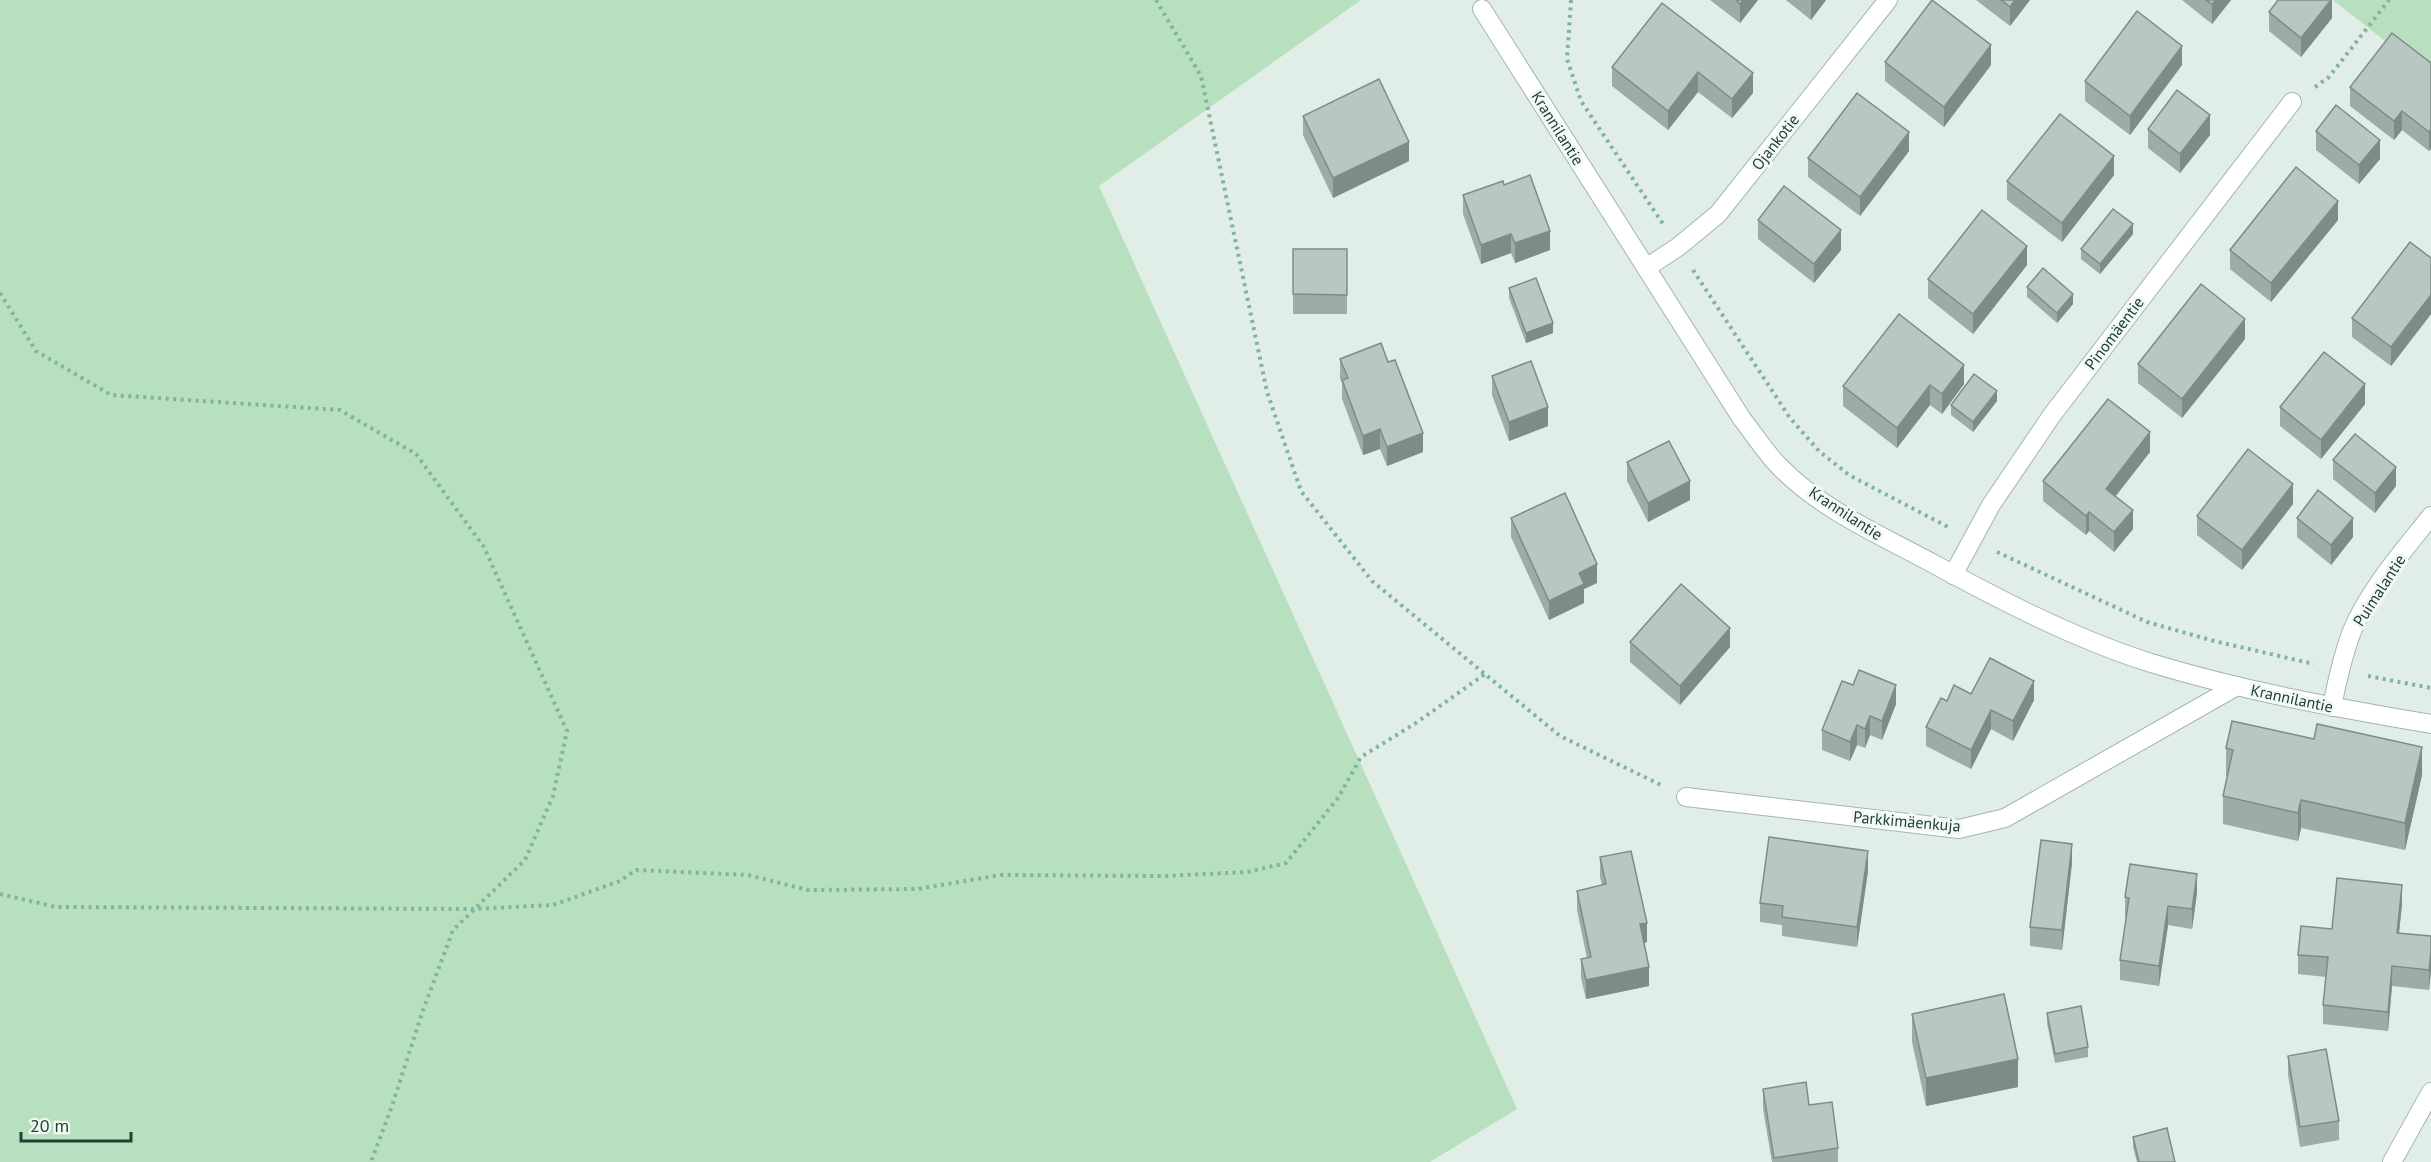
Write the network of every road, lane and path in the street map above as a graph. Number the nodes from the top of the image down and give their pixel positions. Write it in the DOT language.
graph roads {
  1 [pos="1156,0"];
  2 [pos="1571,0"];
  3 [pos="1888,0"];
  4 [pos="2389,0"];
  5 [pos="1482,9"];
  6 [pos="2292,102"];
  7 [pos="1678,247"];
  8 [pos="1647,268"];
  9 [pos="0,293"];
  10 [pos="2431,516"];
  11 [pos="1972,540"];
  12 [pos="1953,575"];
  13 [pos="2340,670"];
  14 [pos="1485,675"];
  15 [pos="2237,686"];
  16 [pos="2431,688"];
  17 [pos="2332,707"];
  18 [pos="2431,724"];
  19 [pos="1686,797"];
  20 [pos="0,894"];
  21 [pos="474,909"];
  22 [pos="2431,1092"];
  23 [pos="371,1162"];
  24 [pos="2392,1162"];
  1 -- 14 [label="path"];
  2 -- 7 [label="path"];
  3 -- 7 [label="street, Ojankotie"];
  4 -- 6 [label="path"];
  5 -- 8 [label="street, Krannilantie"];
  6 -- 11 [label="street, Pinomäentie"];
  7 -- 8 [label="street, Ojankotie"];
  7 -- 11 [label="path"];
  8 -- 12 [label="street, Krannilantie"];
  9 -- 21 [label="path"];
  10 -- 13 [label="street, Puimalantie"];
  11 -- 12 [label="street, Pinomäentie"];
  11 -- 13 [label="path"];
  12 -- 15 [label="street, Krannilantie"];
  13 -- 16 [label="path"];
  13 -- 17 [label="street, Puimalantie"];
  14 -- 19 [label="path"];
  14 -- 21 [label="path"];
  15 -- 17 [label="street, Krannilantie"];
  15 -- 19 [label="street, Parkkimäenkuja"];
  17 -- 18 [label="street, Krannilantie"];
  20 -- 21 [label="path"];
  21 -- 23 [label="path"];
  22 -- 24 [label="street"];
}
